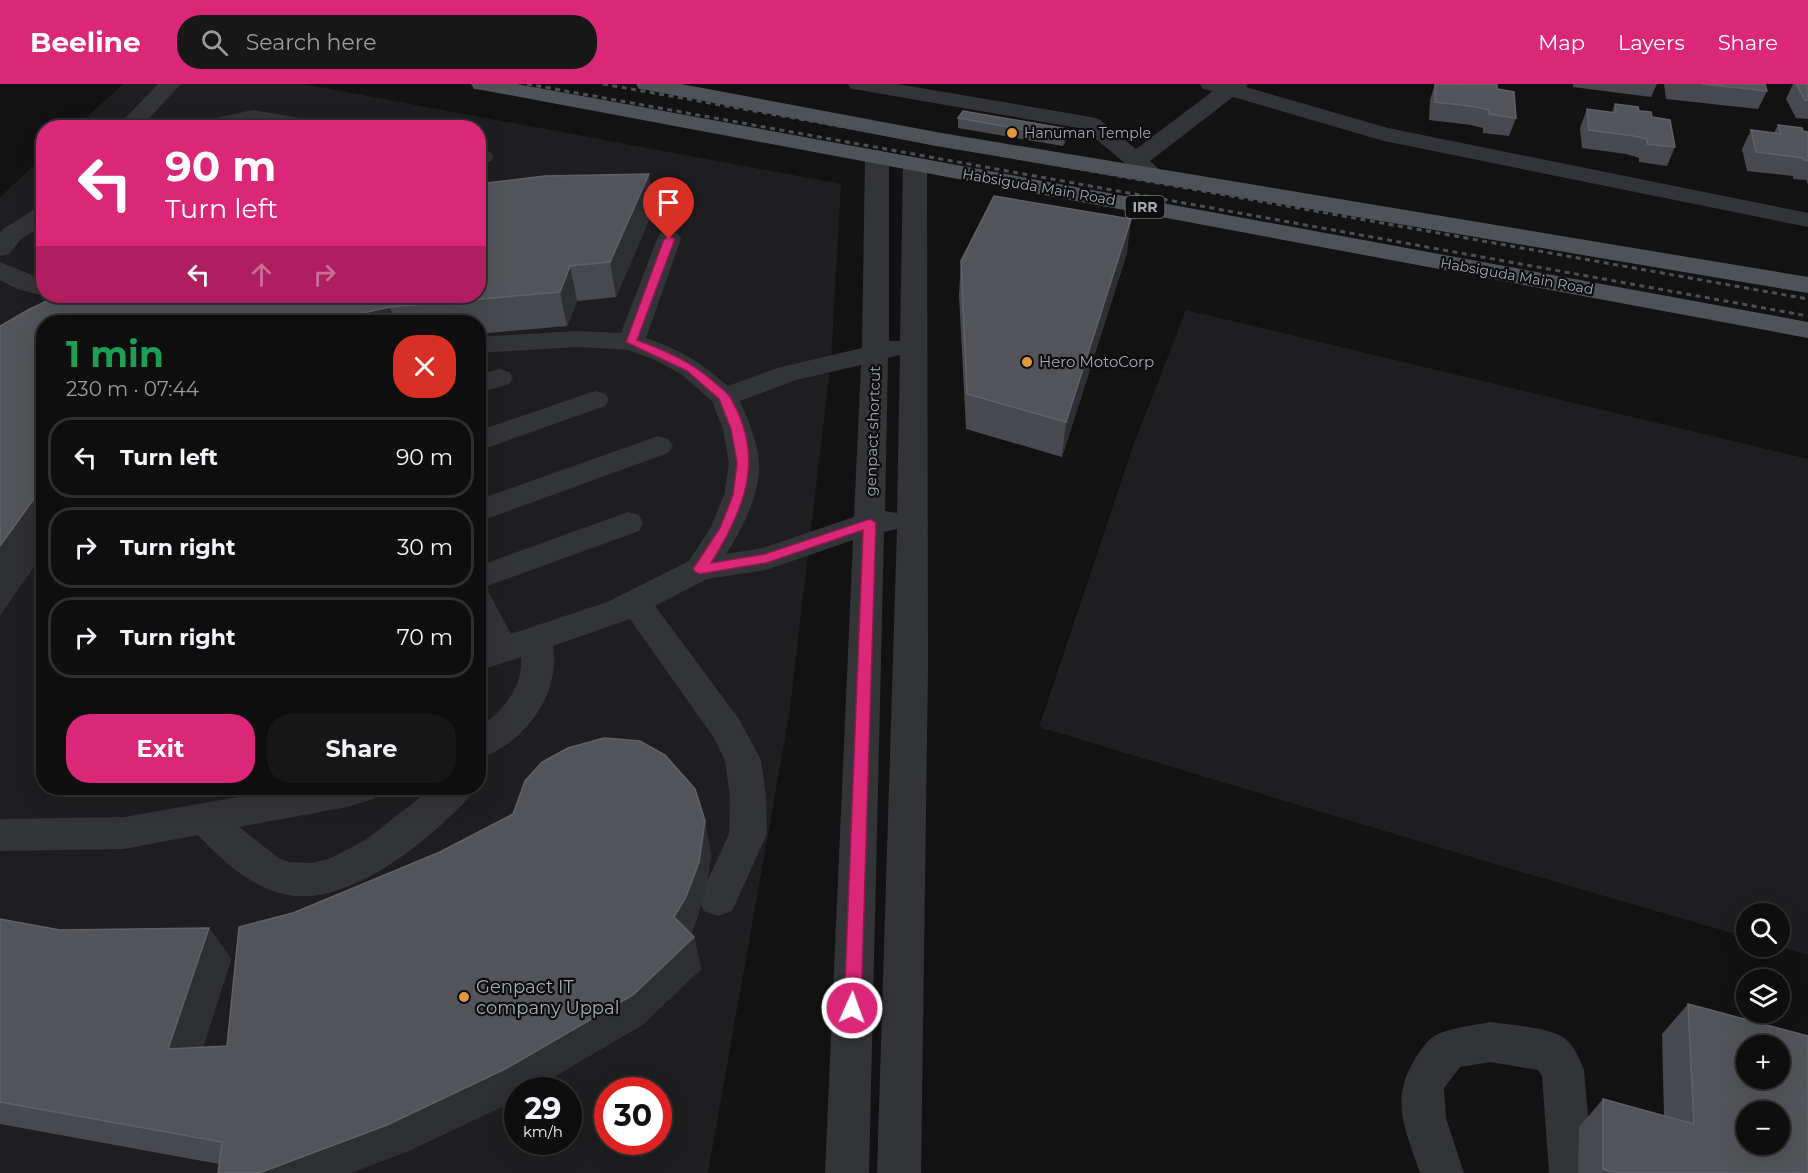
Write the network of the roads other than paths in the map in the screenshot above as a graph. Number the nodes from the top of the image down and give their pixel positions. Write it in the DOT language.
graph roads {
  1 [pos="170,84"];
  2 [pos="482,84"];
  3 [pos="647,84"];
  4 [pos="859,84"];
  5 [pos="1225,86"];
  6 [pos="135,120"];
  7 [pos="232,120"];
  8 [pos="275,120"];
  9 [pos="877,157"];
  10 [pos="915,164"];
  11 [pos="1144,168"];
  12 [pos="36,218"];
  13 [pos="1808,220"];
  14 [pos="669,239"];
  15 [pos="0,249"];
  16 [pos="0,270"];
  17 [pos="1808,285"];
  18 [pos="36,286"];
  19 [pos="1808,330"];
  20 [pos="631,342"];
  21 [pos="913,344"];
  22 [pos="486,345"];
  23 [pos="875,353"];
  24 [pos="724,397"];
  25 [pos="595,400"];
  26 [pos="486,439"];
  27 [pos="658,446"];
  28 [pos="486,509"];
  29 [pos="912,519"];
  30 [pos="628,523"];
  31 [pos="870,523"];
  32 [pos="700,569"];
  33 [pos="486,575"];
  34 [pos="635,602"];
  35 [pos="486,636"];
  36 [pos="535,639"];
  37 [pos="490,654"];
  38 [pos="486,743"];
  39 [pos="331,795"];
  40 [pos="449,795"];
  41 [pos="206,818"];
  42 [pos="0,835"];
  43 [pos="718,899"];
  44 [pos="847,1173"];
  45 [pos="899,1173"];
  46 [pos="1442,1173"];
  47 [pos="1572,1173"];
  1 -- 6 [label="street"];
  2 -- 9 [label="main road, Habsiguda Main Road / IRR"];
  3 -- 11 [label="main road, Habsiguda Main Road / IRR"];
  4 -- 11 [label="street"];
  5 -- 11 [label="street"];
  5 -- 13 [label="street"];
  7 -- 8 [label="street"];
  9 -- 10 [label="main road, Habsiguda Main Road / IRR"];
  9 -- 23 [label="street, genpact shortcut"];
  10 -- 19 [label="main road, Habsiguda Main Road / IRR"];
  10 -- 21 [label="street"];
  11 -- 17 [label="main road, Habsiguda Main Road / IRR"];
  12 -- 15 [label="street"];
  14 -- 20 [label="street"];
  16 -- 18 [label="street"];
  20 -- 22 [label="street"];
  20 -- 24 [label="street"];
  21 -- 23 [label="street"];
  21 -- 29 [label="street"];
  23 -- 24 [label="street"];
  23 -- 31 [label="street, genpact shortcut"];
  24 -- 32 [label="street"];
  25 -- 26 [label="street"];
  27 -- 28 [label="street"];
  29 -- 31 [label="street"];
  29 -- 45 [label="street"];
  30 -- 33 [label="street"];
  31 -- 32 [label="street"];
  31 -- 44 [label="street, genpact shortcut"];
  32 -- 34 [label="street"];
  34 -- 36 [label="street"];
  34 -- 43 [label="street"];
  35 -- 37 [label="street"];
  36 -- 37 [label="street"];
  36 -- 38 [label="street"];
  39 -- 41 [label="street"];
  40 -- 41 [label="street"];
  41 -- 42 [label="street"];
  46 -- 47 [label="street"];
}
